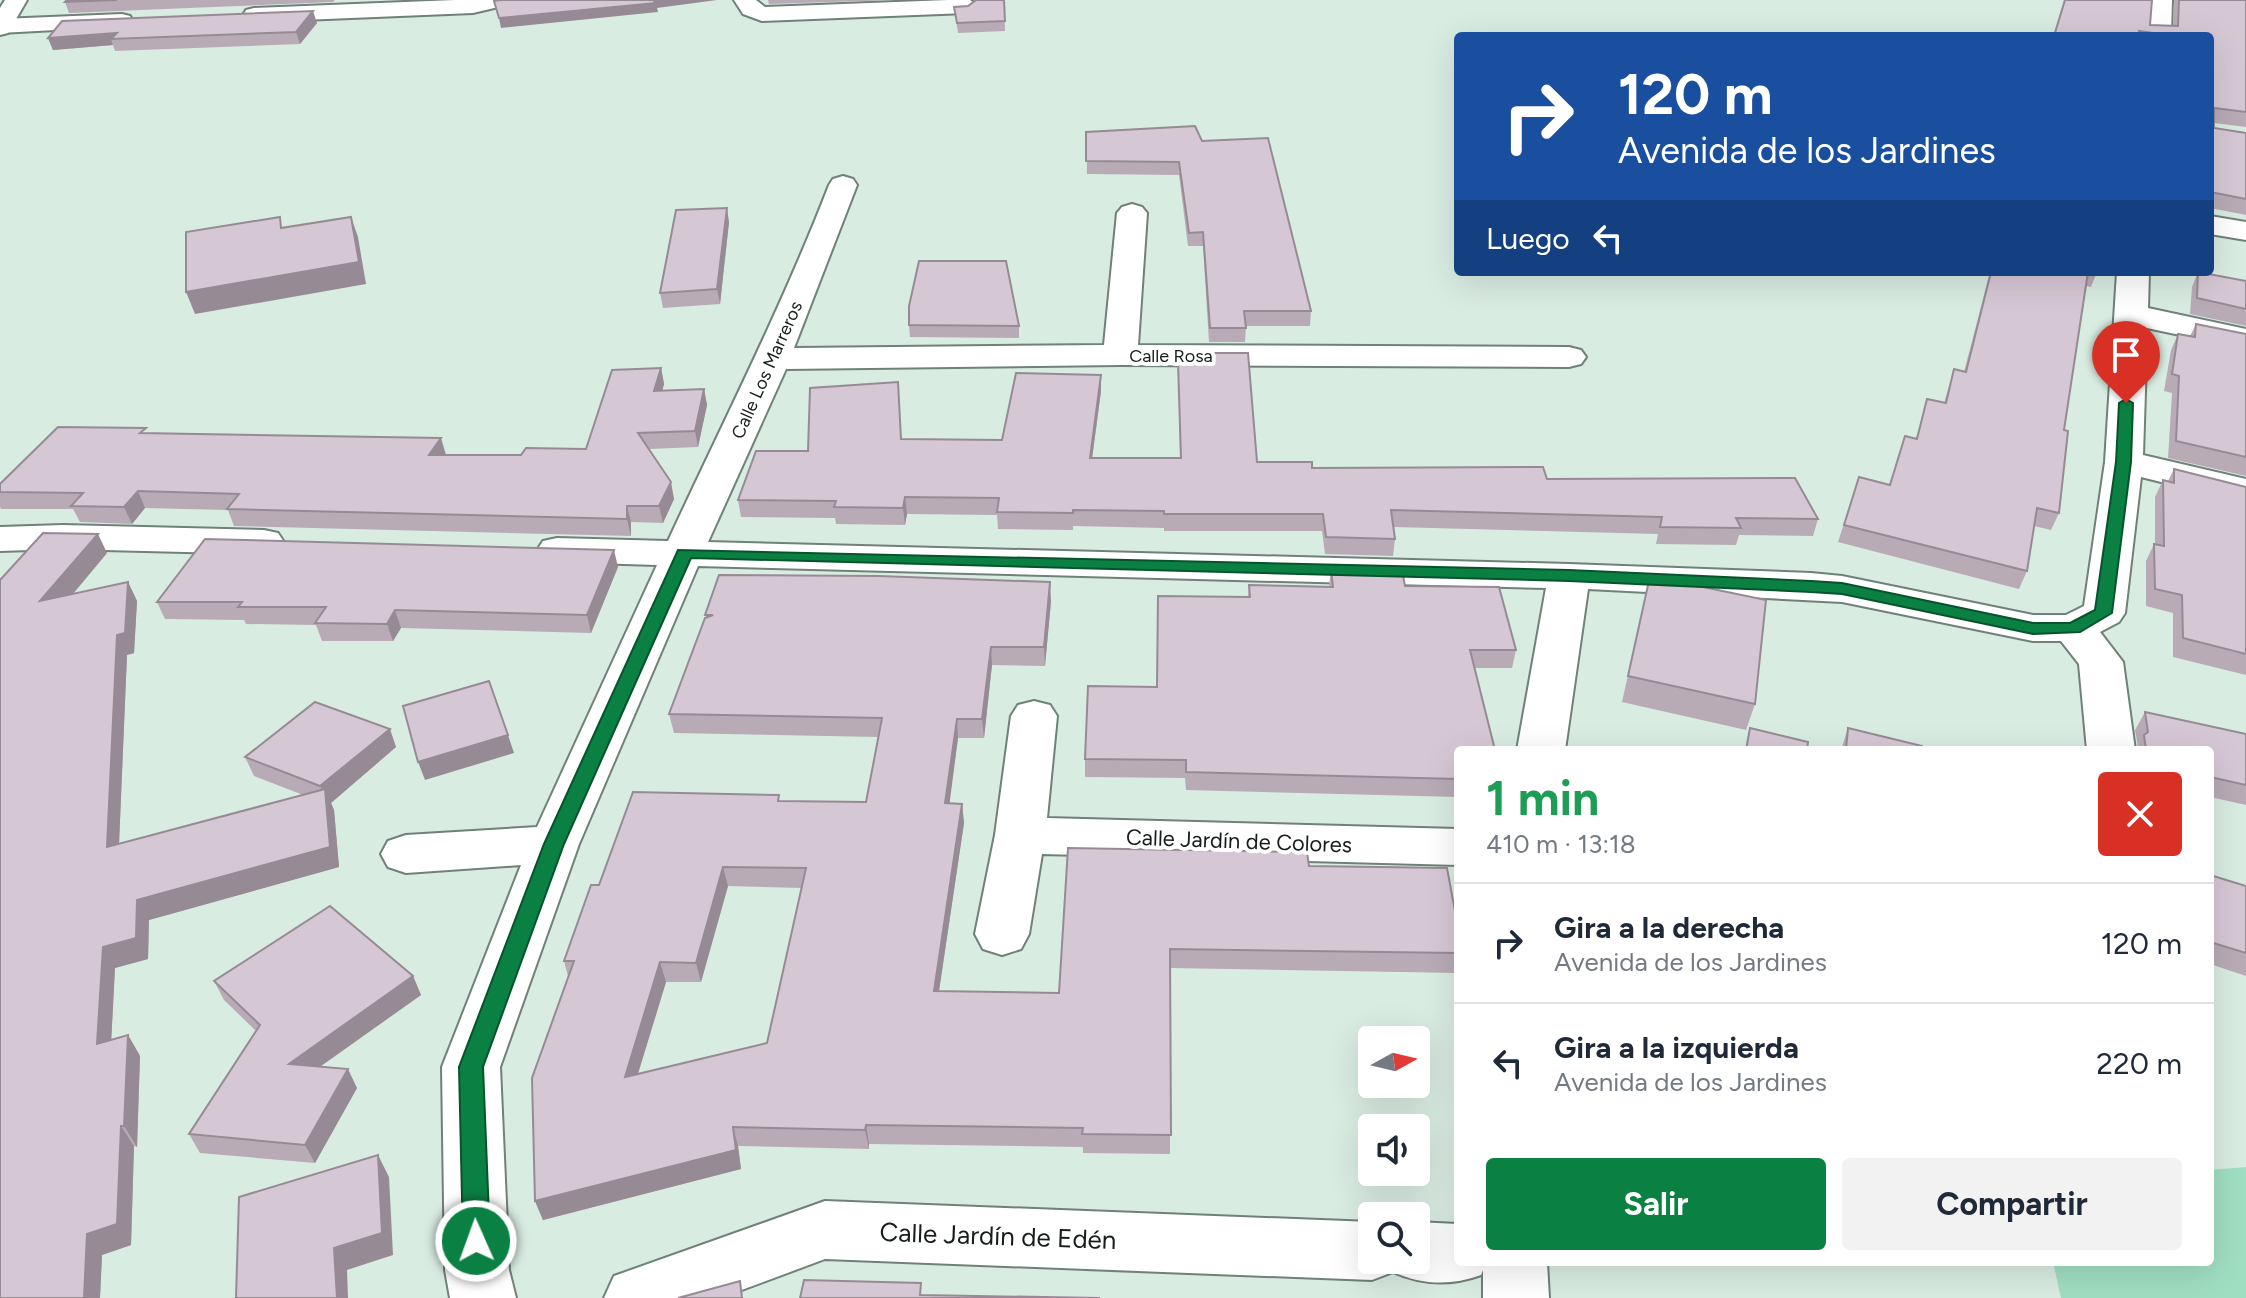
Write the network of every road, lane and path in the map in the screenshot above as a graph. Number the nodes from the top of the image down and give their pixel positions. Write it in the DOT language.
graph roads {
  1 [pos="16,0"];
  2 [pos="499,0"];
  3 [pos="745,0"];
  4 [pos="2161,0"];
  5 [pos="967,6"];
  6 [pos="237,16"];
  7 [pos="143,20"];
  8 [pos="0,27"];
  9 [pos="2159,32"];
  10 [pos="843,185"];
  11 [pos="1132,213"];
  12 [pos="2214,226"];
  13 [pos="2246,231"];
  14 [pos="2133,276"];
  15 [pos="2130,314"];
  16 [pos="2246,339"];
  17 [pos="1120,355"];
  18 [pos="1569,357"];
  19 [pos="773,359"];
  20 [pos="2124,462"];
  21 [pos="2246,491"];
  22 [pos="0,539"];
  23 [pos="302,543"];
  24 [pos="525,549"];
  25 [pos="684,553"];
  26 [pos="1569,576"];
  27 [pos="2073,628"];
  28 [pos="1034,716"];
  29 [pos="1542,746"];
  30 [pos="2111,746"];
  31 [pos="1020,835"];
  32 [pos="554,844"];
  33 [pos="1454,847"];
  34 [pos="406,854"];
  35 [pos="1002,934"];
  36 [pos="1358,1250"];
  37 [pos="1430,1253"];
  38 [pos="1454,1254"];
  39 [pos="1515,1266"];
  40 [pos="483,1298"];
  41 [pos="637,1298"];
  42 [pos="1516,1298"];
  1 -- 8 [label="street"];
  2 -- 6 [label="street"];
  3 -- 5 [label="street"];
  4 -- 9 [label="street"];
  7 -- 8 [label="street"];
  10 -- 19 [label="street, Calle Los Marreros"];
  11 -- 17 [label="street"];
  12 -- 13 [label="street"];
  14 -- 15 [label="street"];
  15 -- 16 [label="street"];
  15 -- 20 [label="street"];
  17 -- 18 [label="street, Calle Rosa"];
  17 -- 19 [label="street, Calle Rosa"];
  19 -- 25 [label="street, Calle Los Marreros"];
  20 -- 21 [label="street"];
  20 -- 27 [label="street"];
  22 -- 23 [label="street"];
  24 -- 25 [label="street"];
  25 -- 26 [label="street"];
  25 -- 32 [label="street, Calle Los Marreros"];
  26 -- 27 [label="street"];
  26 -- 29 [label="street"];
  27 -- 30 [label="street"];
  28 -- 31 [label="street"];
  31 -- 33 [label="street, Calle Jardín de Colores"];
  31 -- 35 [label="street"];
  32 -- 34 [label="street"];
  32 -- 40 [label="street, Calle Los Marreros"];
  36 -- 41 [label="street, Calle Jardín de Edén"];
  37 -- 38 [label="street"];
  39 -- 42 [label="street"];
}
